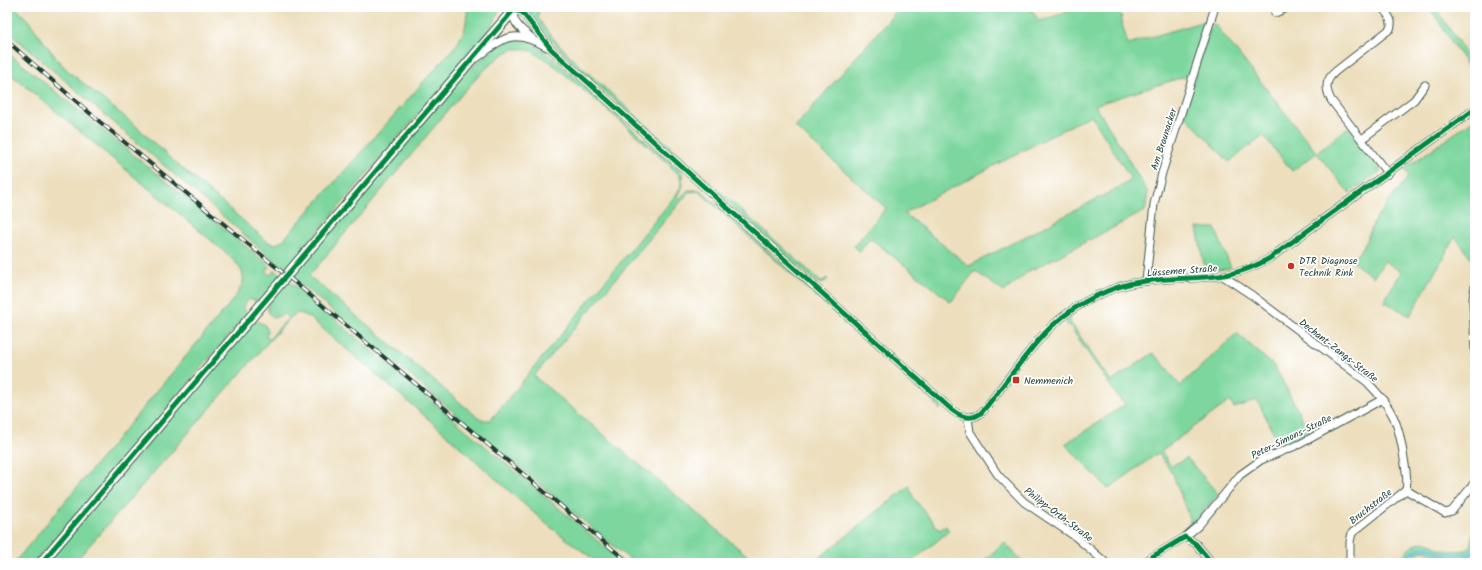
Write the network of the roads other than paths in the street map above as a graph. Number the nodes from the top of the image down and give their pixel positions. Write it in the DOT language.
graph roads {
  1 [pos="1216,7"];
  2 [pos="1289,7"];
  3 [pos="1382,7"];
  4 [pos="513,8"];
  5 [pos="1275,13"];
  6 [pos="536,41"];
  7 [pos="551,49"];
  8 [pos="464,68"];
  9 [pos="1425,85"];
  10 [pos="1475,109"];
  11 [pos="1362,139"];
  12 [pos="1388,174"];
  13 [pos="1223,276"];
  14 [pos="1146,281"];
  15 [pos="1475,286"];
  16 [pos="1475,353"];
  17 [pos="1383,399"];
  18 [pos="968,418"];
  19 [pos="1475,482"];
  20 [pos="1406,490"];
  21 [pos="1185,537"];
  22 [pos="41,563"];
  23 [pos="1106,563"];
  24 [pos="1142,563"];
  25 [pos="1212,563"];
  26 [pos="1350,563"];
  1 -- 14 [label="street, Am Braunacker"];
  2 -- 5 [label="street"];
  3 -- 11 [label="street"];
  4 -- 6 [label="street"];
  4 -- 7 [label="street"];
  4 -- 8 [label="street"];
  6 -- 7 [label="street"];
  6 -- 8 [label="street"];
  7 -- 18 [label="street"];
  8 -- 22 [label="street"];
  9 -- 11 [label="street"];
  10 -- 12 [label="street, Lüssemer Straße"];
  11 -- 12 [label="street"];
  12 -- 13 [label="street, Lüssemer Straße"];
  13 -- 14 [label="street, Lüssemer Straße"];
  13 -- 17 [label="street, Dechant-Zangs-Straße"];
  14 -- 18 [label="street, Lüssemer Straße"];
  15 -- 16 [label="street"];
  17 -- 20 [label="street, Dechant-Zangs-Straße"];
  17 -- 21 [label="street, Peter-Simons-Straße"];
  18 -- 23 [label="street, Philipp-Orth-Straße"];
  19 -- 20 [label="street"];
  20 -- 26 [label="street, Bruchstraße"];
  21 -- 24 [label="street"];
  21 -- 25 [label="street"];
}
